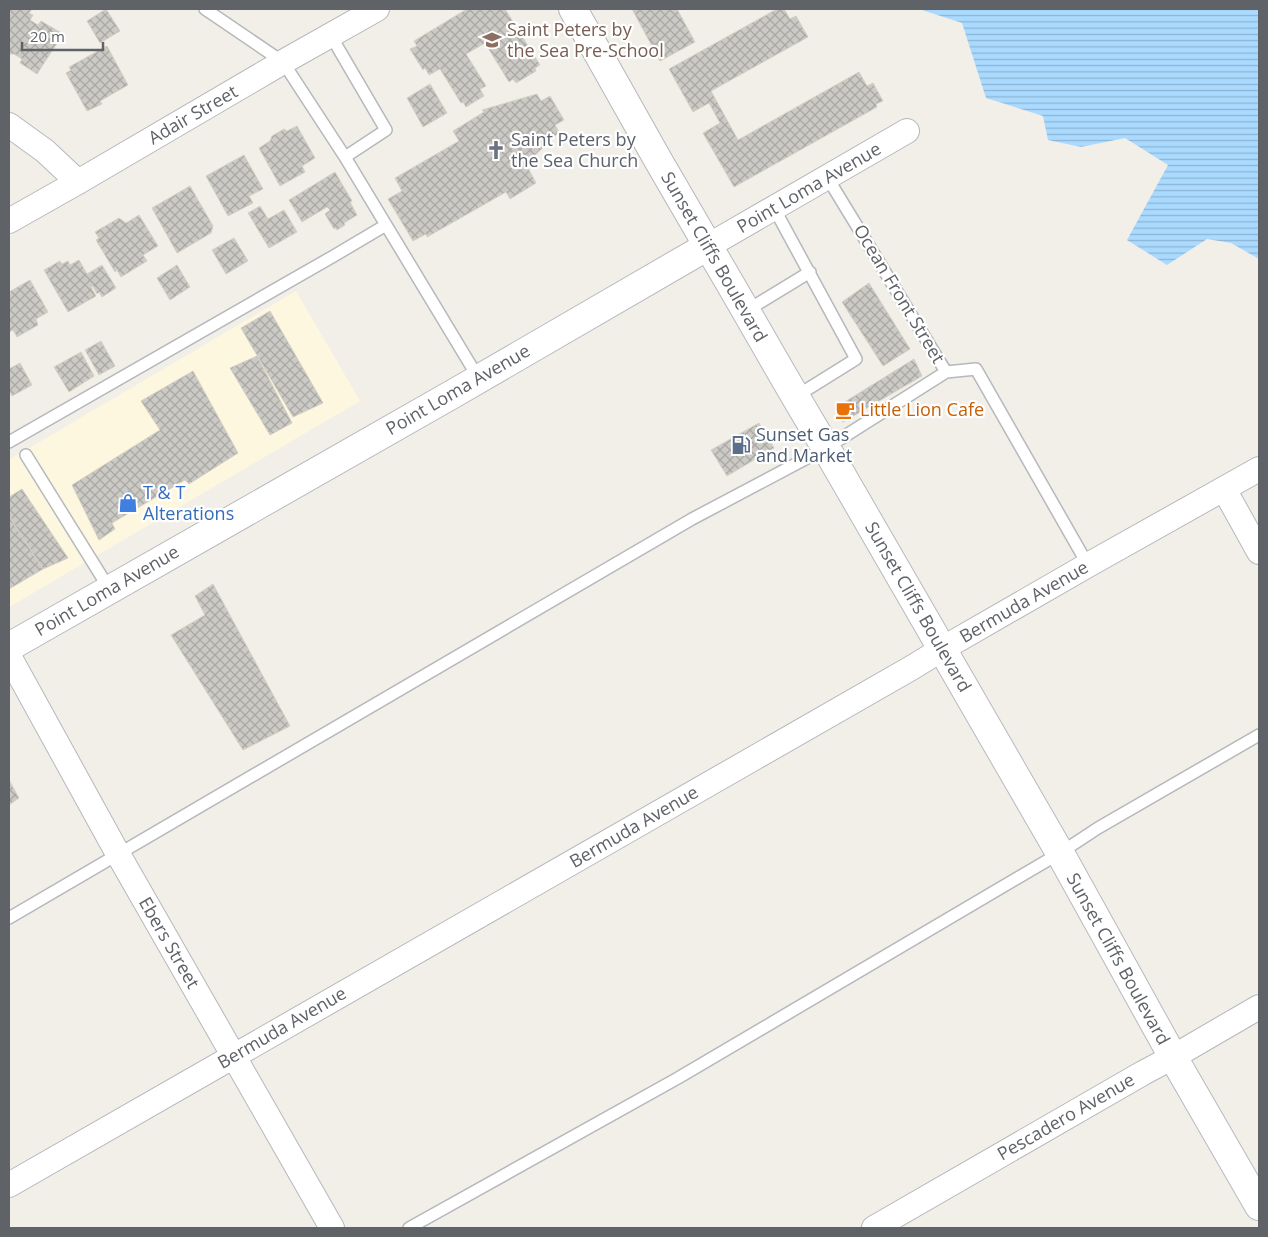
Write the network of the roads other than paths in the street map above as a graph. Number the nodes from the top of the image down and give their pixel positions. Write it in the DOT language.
graph roads {
  1 [pos="205,9"];
  2 [pos="377,9"];
  3 [pos="573,9"];
  4 [pos="331,36"];
  5 [pos="283,62"];
  6 [pos="9,125"];
  7 [pos="907,131"];
  8 [pos="345,157"];
  9 [pos="827,177"];
  10 [pos="78,182"];
  11 [pos="774,208"];
  12 [pos="9,221"];
  13 [pos="386,225"];
  14 [pos="708,246"];
  15 [pos="810,272"];
  16 [pos="746,310"];
  17 [pos="946,372"];
  18 [pos="479,379"];
  19 [pos="795,397"];
  20 [pos="9,442"];
  21 [pos="826,448"];
  22 [pos="26,455"];
  23 [pos="1259,469"];
  24 [pos="1224,489"];
  25 [pos="1259,552"];
  26 [pos="1088,565"];
  27 [pos="110,590"];
  28 [pos="9,647"];
  29 [pos="942,649"];
  30 [pos="9,656"];
  31 [pos="1259,735"];
  32 [pos="1060,853"];
  33 [pos="118,854"];
  34 [pos="9,918"];
  35 [pos="1259,1007"];
  36 [pos="234,1056"];
  37 [pos="1173,1057"];
  38 [pos="9,1185"];
  39 [pos="1259,1206"];
  40 [pos="332,1228"];
  41 [pos="409,1228"];
  42 [pos="874,1228"];
  1 -- 5 [label="lane"];
  2 -- 4 [label="street, Adair Street"];
  3 -- 14 [label="main road, Sunset Cliffs Boulevard"];
  4 -- 5 [label="street, Adair Street"];
  4 -- 8 [label="lane"];
  5 -- 8 [label="lane"];
  5 -- 10 [label="street, Adair Street"];
  6 -- 10 [label="street"];
  7 -- 9 [label="street, Point Loma Avenue"];
  8 -- 13 [label="lane"];
  9 -- 11 [label="street, Point Loma Avenue"];
  9 -- 17 [label="lane, Ocean Front Street"];
  10 -- 12 [label="street, Adair Street"];
  11 -- 14 [label="street, Point Loma Avenue"];
  11 -- 15 [label="lane"];
  13 -- 18 [label="lane"];
  13 -- 20 [label="lane"];
  14 -- 16 [label="main road, Sunset Cliffs Boulevard"];
  14 -- 18 [label="main road, Point Loma Avenue"];
  15 -- 16 [label="lane"];
  15 -- 19 [label="lane"];
  16 -- 19 [label="main road, Sunset Cliffs Boulevard"];
  17 -- 21 [label="lane"];
  17 -- 26 [label="lane, Ocean Front Street"];
  18 -- 27 [label="main road, Point Loma Avenue"];
  19 -- 21 [label="main road, Sunset Cliffs Boulevard"];
  21 -- 29 [label="main road, Sunset Cliffs Boulevard"];
  21 -- 33 [label="lane"];
  22 -- 27 [label="lane"];
  23 -- 24 [label="street, Bermuda Avenue"];
  24 -- 25 [label="street"];
  24 -- 26 [label="street, Bermuda Avenue"];
  26 -- 29 [label="street, Bermuda Avenue"];
  27 -- 28 [label="main road, Point Loma Avenue"];
  29 -- 32 [label="main road, Sunset Cliffs Boulevard"];
  29 -- 36 [label="street, Bermuda Avenue"];
  30 -- 33 [label="street, Ebers Street"];
  31 -- 32 [label="lane"];
  32 -- 37 [label="main road, Sunset Cliffs Boulevard"];
  32 -- 41 [label="lane"];
  33 -- 34 [label="lane"];
  33 -- 36 [label="street, Ebers Street"];
  35 -- 37 [label="street, Pescadero Avenue"];
  36 -- 38 [label="street, Bermuda Avenue"];
  36 -- 40 [label="street, Ebers Street"];
  37 -- 39 [label="main road, Sunset Cliffs Boulevard"];
  37 -- 42 [label="street, Pescadero Avenue"];
}
